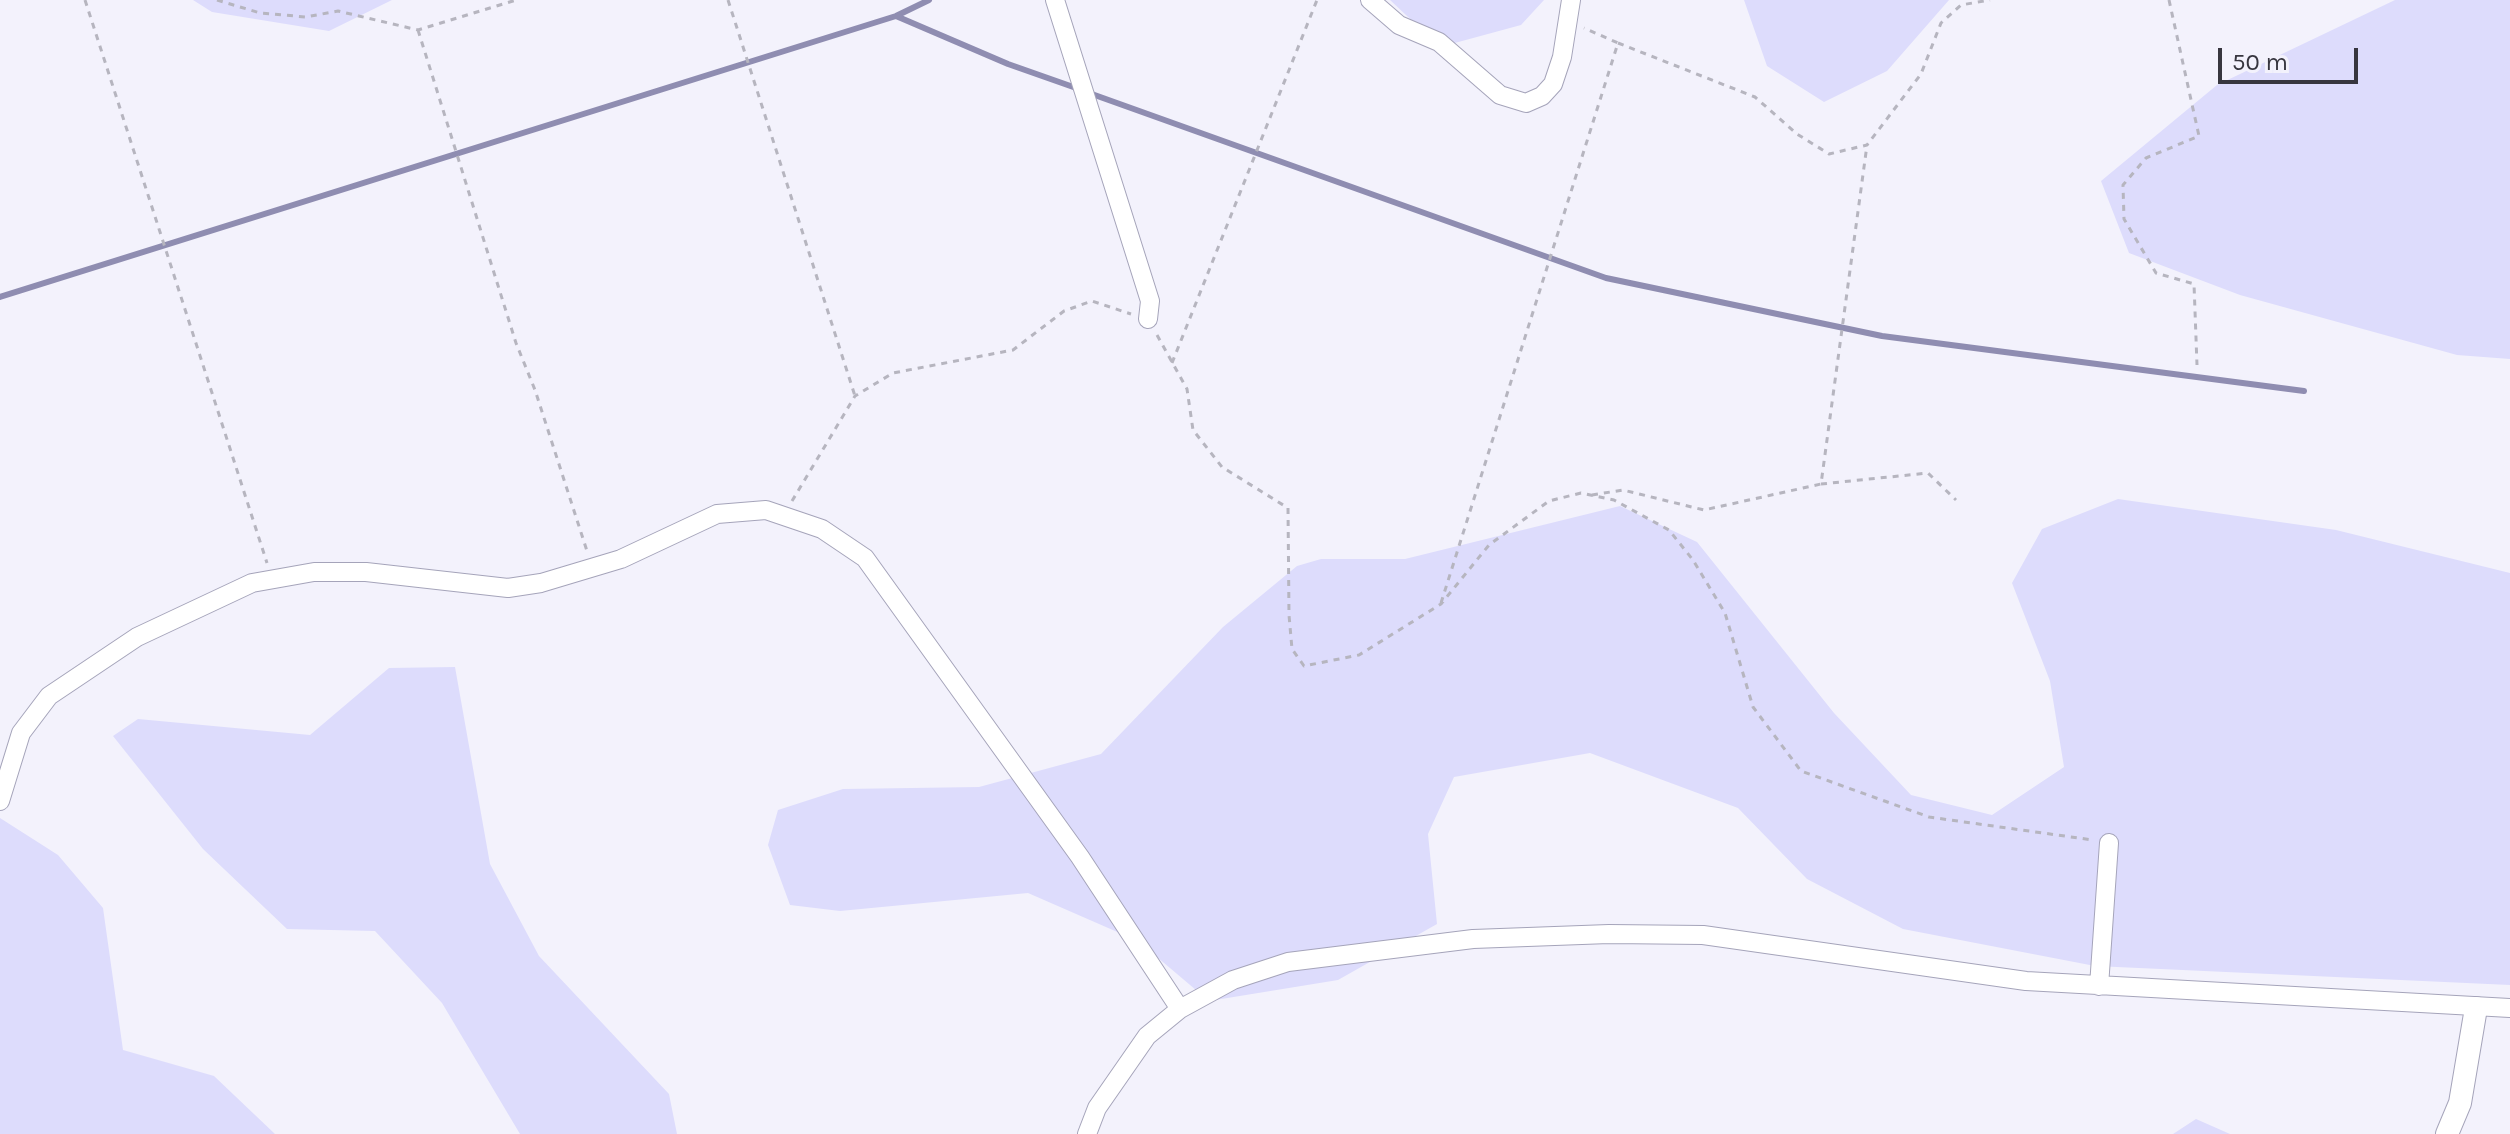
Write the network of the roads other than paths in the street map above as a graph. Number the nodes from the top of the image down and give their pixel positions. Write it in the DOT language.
graph roads {
  1 [pos="1055,0"];
  2 [pos="1370,0"];
  3 [pos="1571,0"];
  4 [pos="1148,319"];
  5 [pos="0,801"];
  6 [pos="2109,843"];
  7 [pos="2099,986"];
  8 [pos="2476,1008"];
  9 [pos="2510,1008"];
  10 [pos="1180,1009"];
  11 [pos="1087,1134"];
  12 [pos="2447,1134"];
  1 -- 4 [label="street"];
  2 -- 3 [label="street"];
  5 -- 10 [label="street"];
  6 -- 7 [label="street"];
  7 -- 8 [label="street"];
  7 -- 10 [label="street"];
  8 -- 9 [label="street"];
  8 -- 12 [label="street"];
  10 -- 11 [label="street"];
}
